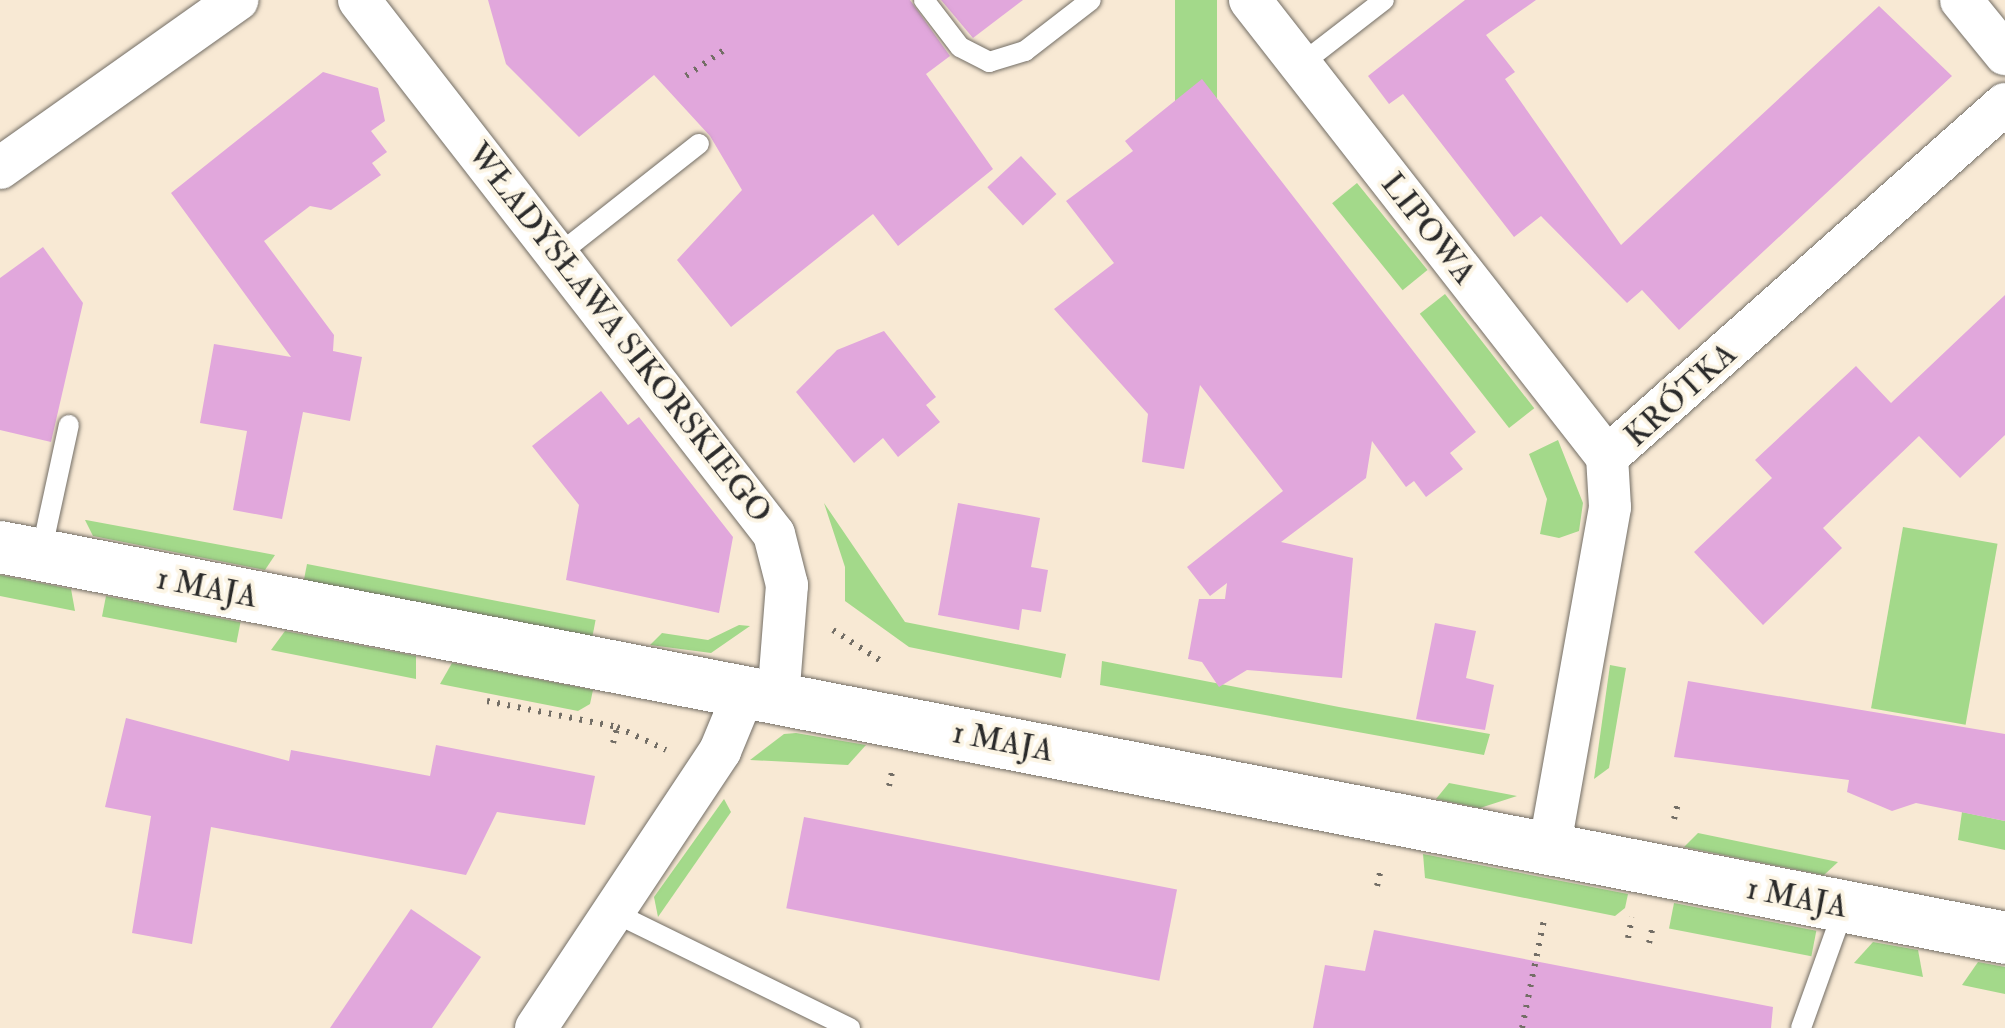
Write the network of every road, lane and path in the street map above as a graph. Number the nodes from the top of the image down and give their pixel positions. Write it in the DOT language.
graph roads {
  1 [pos="237,0"];
  2 [pos="359,0"];
  3 [pos="924,0"];
  4 [pos="1091,0"];
  5 [pos="1250,0"];
  6 [pos="1384,0"];
  7 [pos="1960,0"];
  8 [pos="727,48"];
  9 [pos="2005,54"];
  10 [pos="1300,64"];
  11 [pos="686,76"];
  12 [pos="2005,104"];
  13 [pos="699,144"];
  14 [pos="0,168"];
  15 [pos="560,254"];
  16 [pos="69,424"];
  17 [pos="1607,457"];
  18 [pos="20,551"];
  19 [pos="761,696"];
  20 [pos="618,722"];
  21 [pos="603,724"];
  22 [pos="613,743"];
  23 [pos="660,749"];
  24 [pos="1550,850"];
  25 [pos="1844,908"];
  26 [pos="613,912"];
  27 [pos="1544,920"];
  28 [pos="2005,938"];
  29 [pos="536,1028"];
  30 [pos="850,1028"];
  31 [pos="1522,1028"];
  32 [pos="1801,1028"];
  1 -- 14 [label="street"];
  2 -- 15 [label="street, WŁADYSŁAWA SIKORSKIEGO"];
  3 -- 4 [label="lane"];
  5 -- 10 [label="street, LIPOWA"];
  6 -- 10 [label="lane"];
  7 -- 9 [label="street"];
  8 -- 11 [label="path"];
  10 -- 17 [label="street, LIPOWA"];
  12 -- 17 [label="street, KRÓTKA"];
  13 -- 15 [label="lane"];
  15 -- 19 [label="street, WŁADYSŁAWA SIKORSKIEGO"];
  16 -- 18 [label="lane"];
  17 -- 24 [label="street, KRÓTKA"];
  18 -- 19 [label="street, 1 MAJA"];
  19 -- 24 [label="street, 1 MAJA"];
  19 -- 26 [label="street, WŁADYSŁAWA SIKORSKIEGO"];
  20 -- 21 [label="path"];
  20 -- 22 [label="path"];
  20 -- 23 [label="path"];
  24 -- 25 [label="street, 1 MAJA"];
  25 -- 28 [label="street, 1 MAJA"];
  25 -- 32 [label="lane"];
  26 -- 29 [label="street, WŁADYSŁAWA SIKORSKIEGO"];
  26 -- 30 [label="lane"];
  27 -- 31 [label="path"];
}
